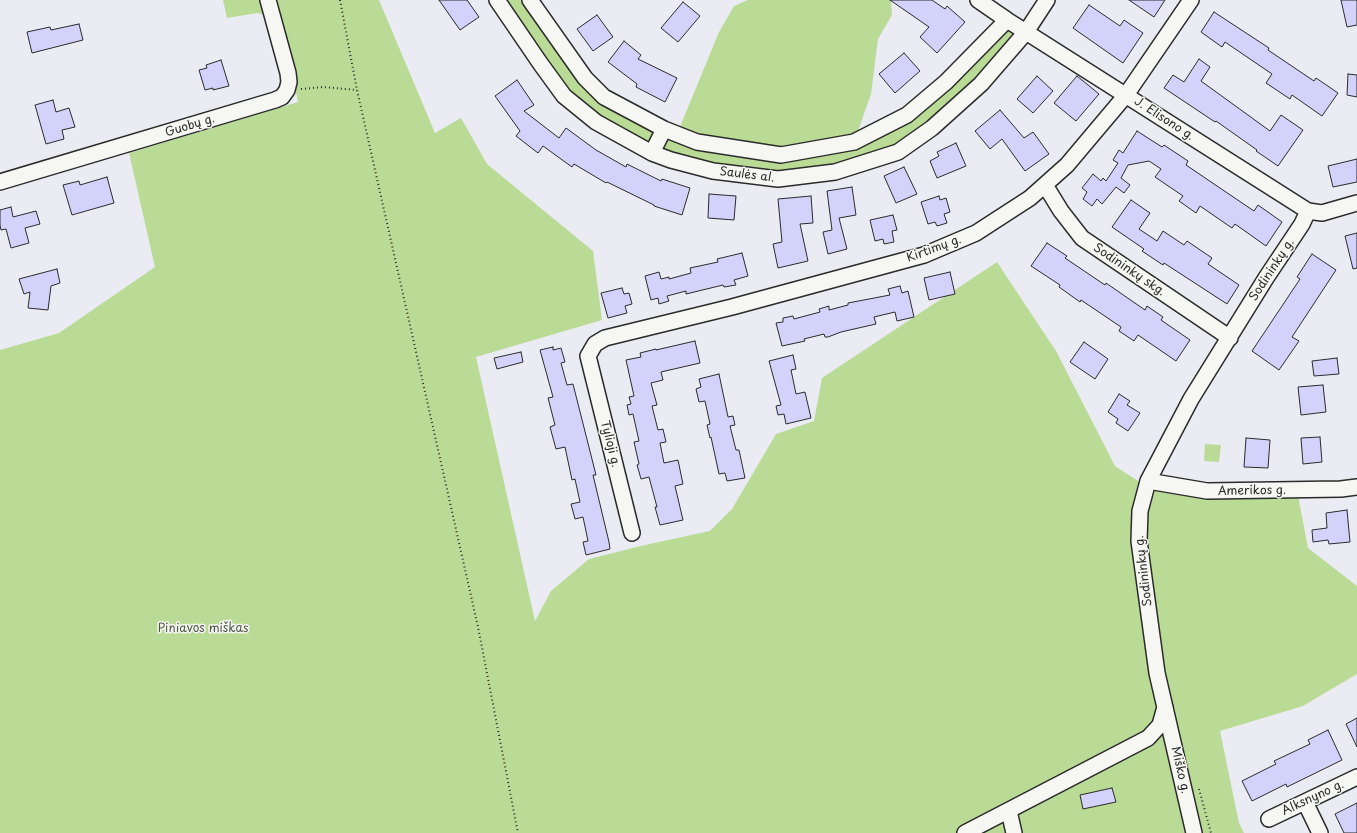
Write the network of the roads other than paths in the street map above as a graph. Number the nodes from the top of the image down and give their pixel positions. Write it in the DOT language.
graph roads {
  1 [pos="268,0"];
  2 [pos="497,0"];
  3 [pos="530,0"];
  4 [pos="978,0"];
  5 [pos="1047,0"];
  6 [pos="1191,0"];
  7 [pos="1007,20"];
  8 [pos="1026,32"];
  9 [pos="1126,95"];
  10 [pos="664,129"];
  11 [pos="652,153"];
  12 [pos="0,182"];
  13 [pos="1045,185"];
  14 [pos="1357,203"];
  15 [pos="1308,211"];
  16 [pos="1230,338"];
  17 [pos="588,356"];
  18 [pos="1148,481"];
  19 [pos="1357,486"];
  20 [pos="632,533"];
  21 [pos="1165,706"];
  22 [pos="1357,778"];
  23 [pos="1305,802"];
  24 [pos="1009,811"];
  25 [pos="1269,819"];
  26 [pos="964,833"];
  27 [pos="1014,833"];
  28 [pos="1194,833"];
  29 [pos="1320,833"];
  1 -- 12 [label="street, Guobų g."];
  2 -- 11 [label="street, Saulės al."];
  3 -- 10 [label="street, Saulės al."];
  4 -- 7 [label="street, J. Elisono g."];
  5 -- 8 [label="street, Saulės al."];
  6 -- 9 [label="street, Kirtimų g."];
  7 -- 8 [label="street, J. Elisono g."];
  7 -- 10 [label="street, Saulės al."];
  8 -- 9 [label="street, J. Elisono g."];
  8 -- 11 [label="street, Saulės al."];
  9 -- 13 [label="street, Kirtimų g."];
  9 -- 15 [label="street, J. Elisono g."];
  10 -- 11 [label="street"];
  13 -- 16 [label="street, Sodininkų skg."];
  13 -- 17 [label="street, Kirtimų g."];
  14 -- 15 [label="street"];
  15 -- 16 [label="street, Sodininkų g."];
  16 -- 18 [label="street, Sodininkų g."];
  17 -- 20 [label="street, Tylioji g."];
  18 -- 19 [label="street, Amerikos g."];
  18 -- 21 [label="street, Sodininkų g."];
  21 -- 24 [label="street, Sodininkų g."];
  21 -- 28 [label="street, Miško g."];
  22 -- 23 [label="street, Alksnyno g."];
  23 -- 25 [label="street, Alksnyno g."];
  23 -- 29 [label="street"];
  24 -- 26 [label="street, Sodininkų g."];
  24 -- 27 [label="street"];
}
